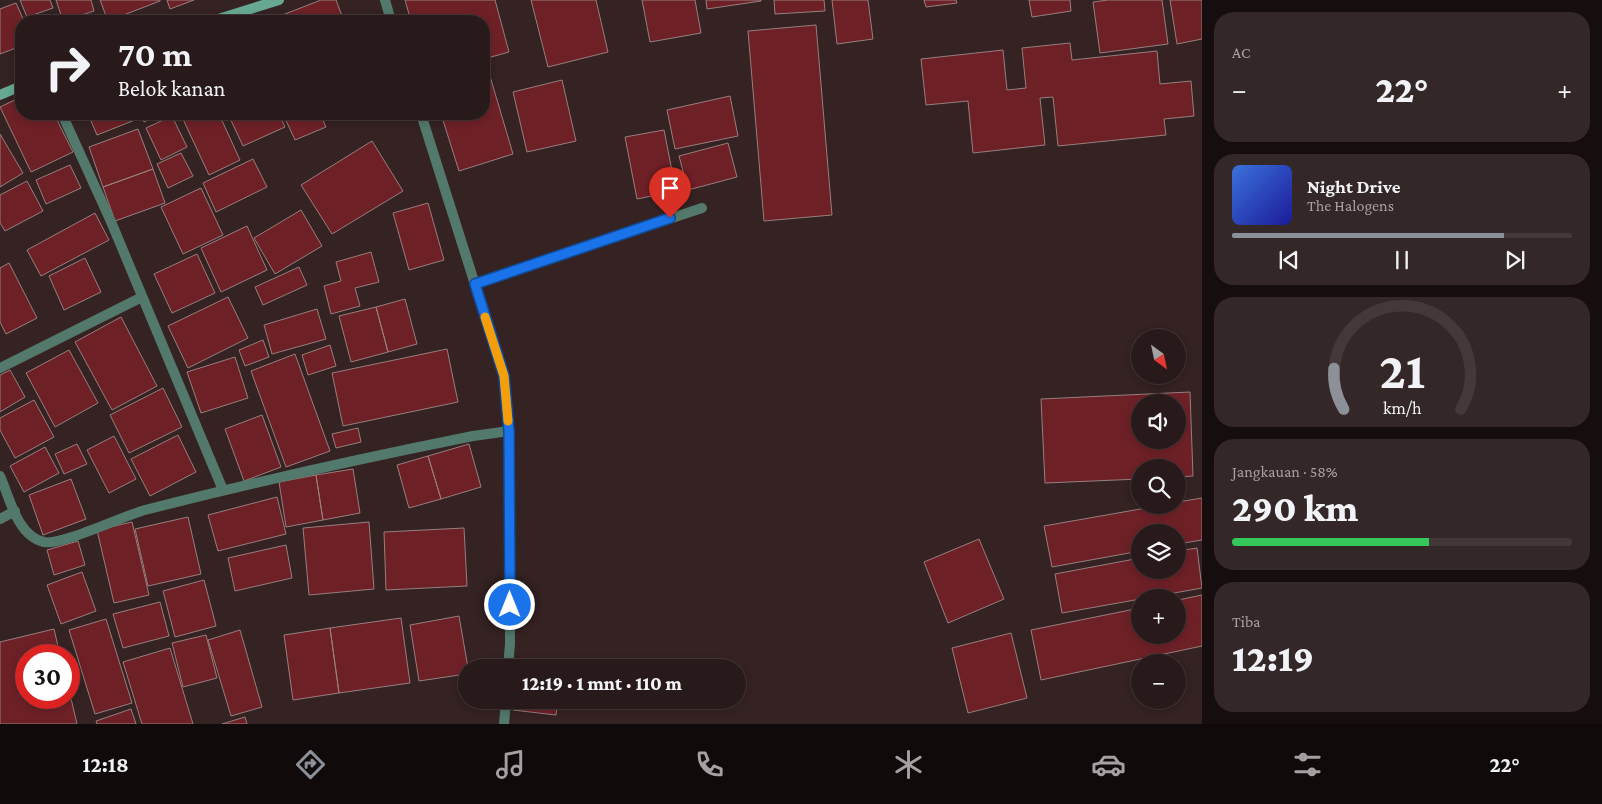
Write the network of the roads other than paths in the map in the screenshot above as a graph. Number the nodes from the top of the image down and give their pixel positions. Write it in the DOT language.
graph roads {
  1 [pos="279,0"];
  2 [pos="385,0"];
  3 [pos="231,15"];
  4 [pos="390,15"];
  5 [pos="15,88"];
  6 [pos="0,94"];
  7 [pos="65,120"];
  8 [pos="423,120"];
  9 [pos="702,208"];
  10 [pos="475,284"];
  11 [pos="142,296"];
  12 [pos="0,368"];
  13 [pos="509,431"];
  14 [pos="0,476"];
  15 [pos="222,490"];
  16 [pos="15,511"];
  17 [pos="0,519"];
  18 [pos="509,659"];
  19 [pos="505,709"];
  20 [pos="504,724"];
  1 -- 3 [label="main road"];
  2 -- 4 [label="street"];
  5 -- 6 [label="main road"];
  7 -- 11 [label="street"];
  8 -- 10 [label="street"];
  9 -- 10 [label="street"];
  10 -- 13 [label="street"];
  11 -- 12 [label="street"];
  11 -- 15 [label="street"];
  13 -- 15 [label="street"];
  13 -- 18 [label="street"];
  14 -- 16 [label="street"];
  15 -- 16 [label="street"];
  16 -- 17 [label="street"];
  19 -- 20 [label="street"];
}
